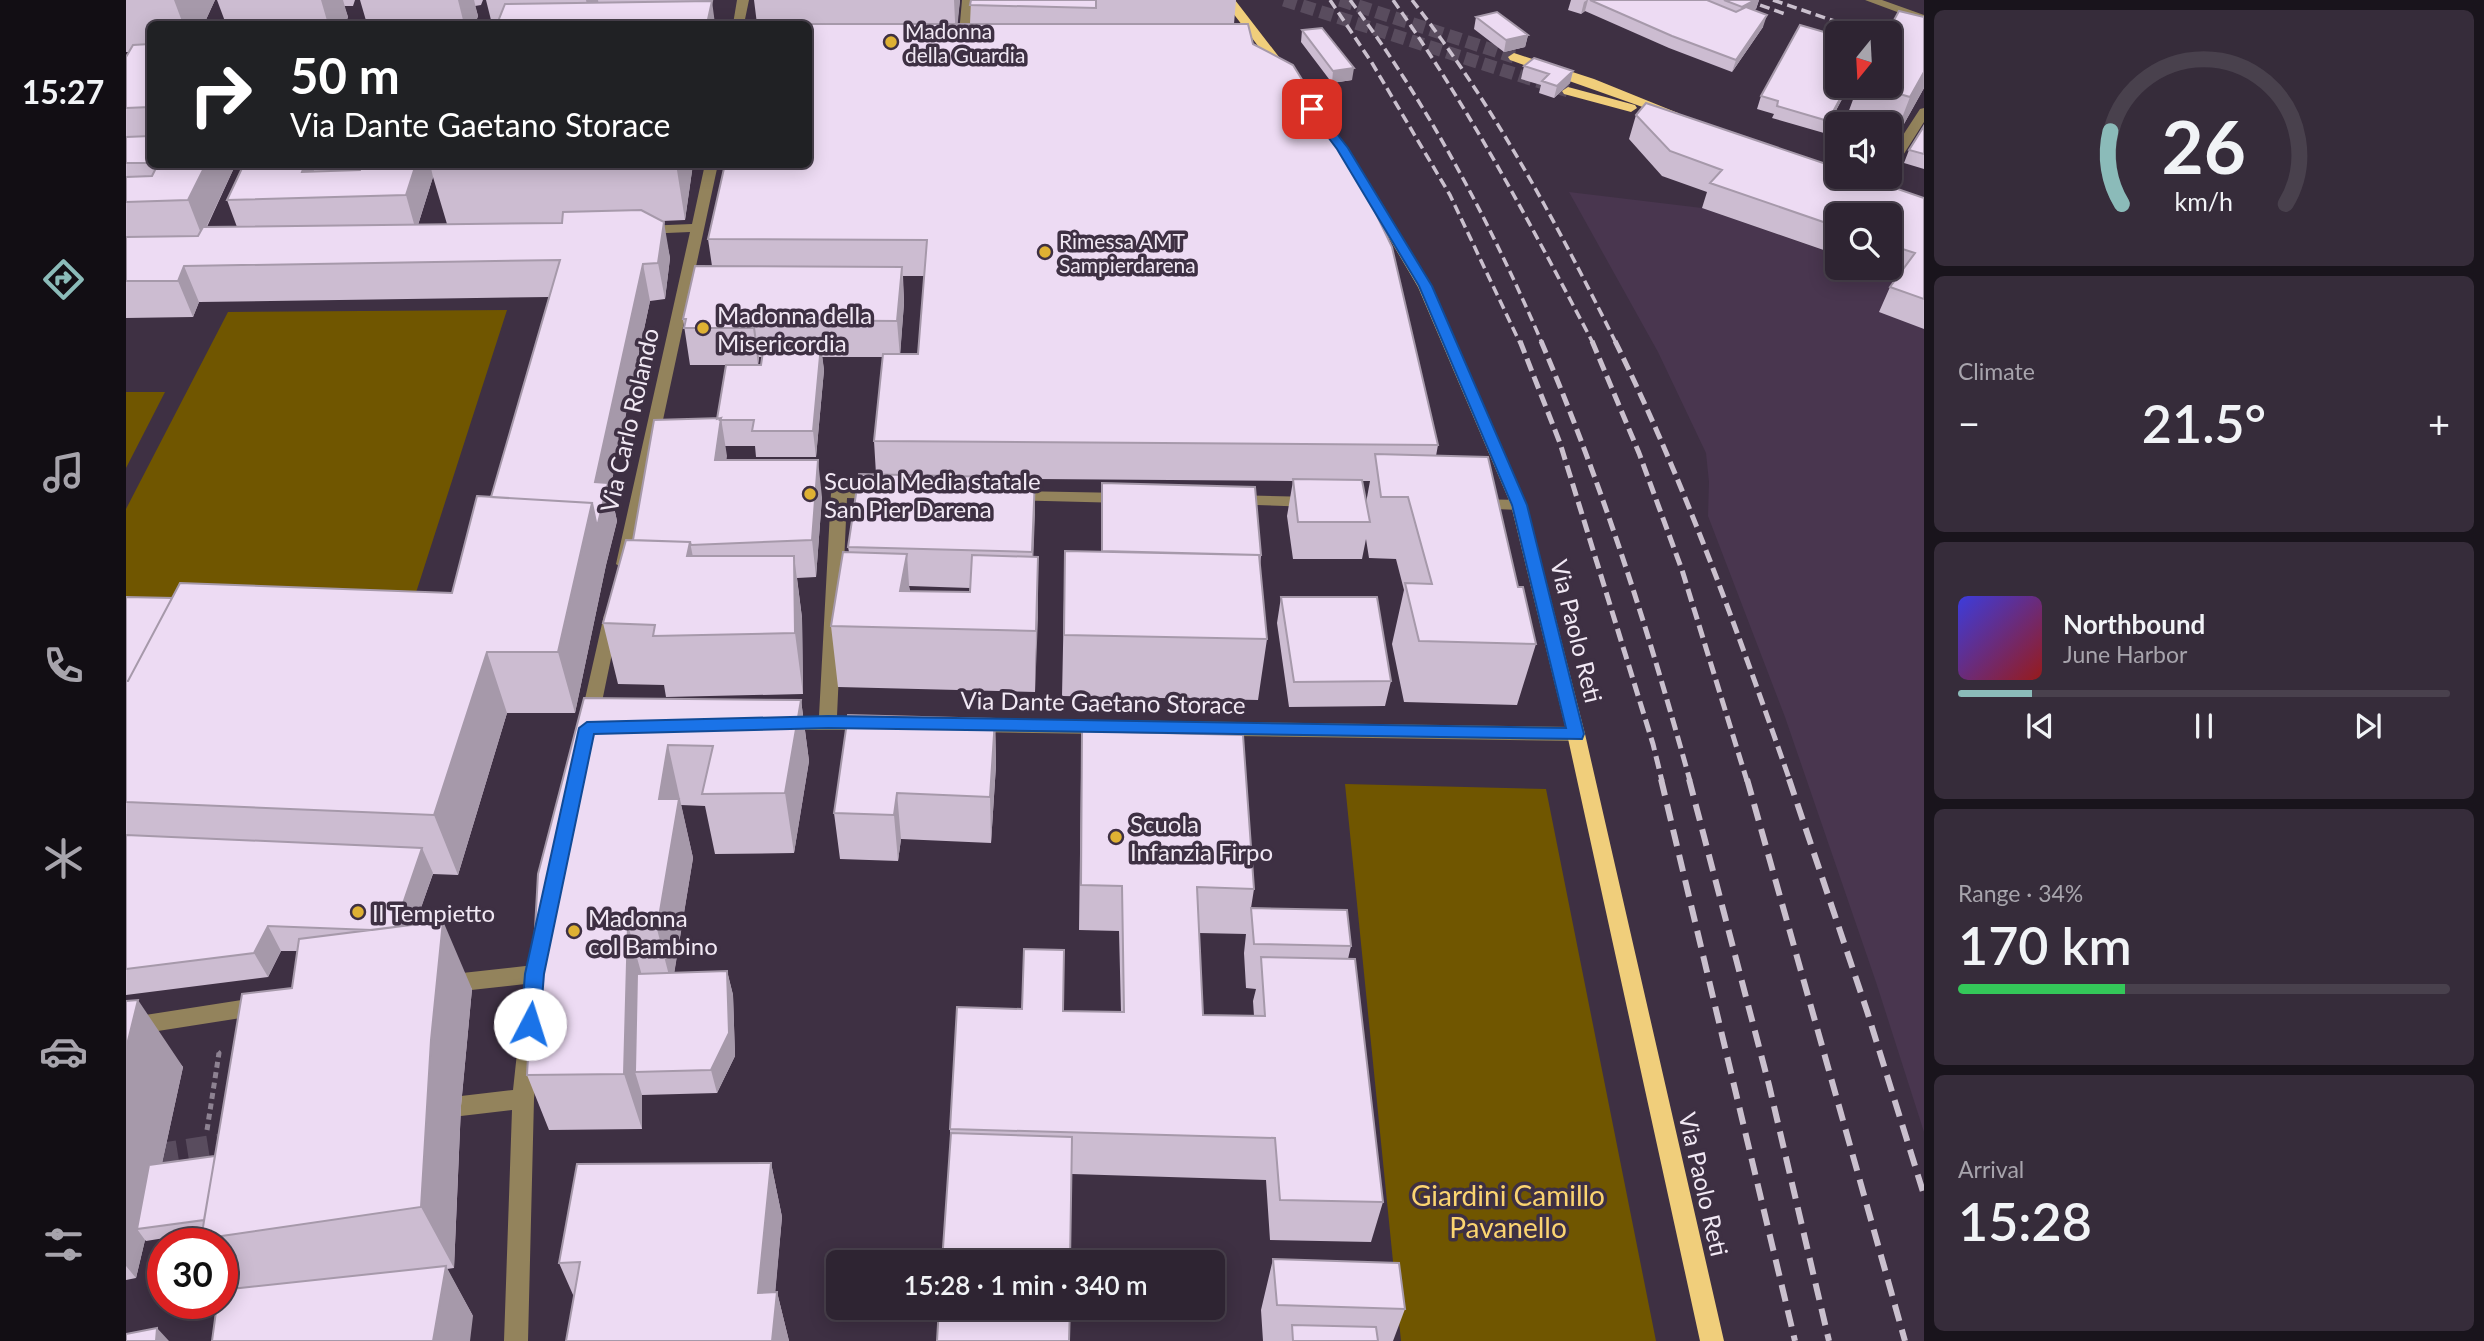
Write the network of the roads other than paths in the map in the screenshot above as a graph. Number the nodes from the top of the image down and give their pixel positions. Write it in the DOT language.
graph roads {
  1 [pos="743,0"];
  2 [pos="968,0"];
  3 [pos="1229,0"];
  4 [pos="1871,0"];
  5 [pos="1924,19"];
  6 [pos="740,21"];
  7 [pos="977,49"];
  8 [pos="1247,50"];
  9 [pos="1267,50"];
  10 [pos="1514,57"];
  11 [pos="1292,83"];
  12 [pos="1567,91"];
  13 [pos="1924,113"];
  14 [pos="1334,138"];
  15 [pos="1902,147"];
  16 [pos="711,168"];
  17 [pos="699,228"];
  18 [pos="631,230"];
  19 [pos="894,494"];
  20 [pos="991,496"];
  21 [pos="1142,499"];
  22 [pos="1211,500"];
  23 [pos="1335,502"];
  24 [pos="1459,504"];
  25 [pos="1519,505"];
  26 [pos="828,722"];
  27 [pos="760,723"];
  28 [pos="884,723"];
  29 [pos="953,724"];
  30 [pos="611,727"];
  31 [pos="1576,734"];
  32 [pos="428,985"];
  33 [pos="126,1027"];
  34 [pos="269,1031"];
  35 [pos="523,1099"];
  36 [pos="461,1106"];
  37 [pos="516,1341"];
  38 [pos="1712,1341"];
  1 -- 6 [label="street"];
  2 -- 7 [label="street"];
  3 -- 9 [label="main road"];
  4 -- 5 [label="street"];
  8 -- 9 [label="street"];
  9 -- 11 [label="main road"];
  10 -- 12 [label="main road"];
  13 -- 15 [label="street"];
  14 -- 25 [label="main road, Via Paolo Reti"];
  16 -- 17 [label="street, Via Carlo Rolando"];
  17 -- 18 [label="street"];
  17 -- 30 [label="street, Via Carlo Rolando"];
  19 -- 26 [label="street"];
  20 -- 21 [label="street"];
  22 -- 23 [label="street"];
  24 -- 25 [label="street"];
  25 -- 31 [label="main road, Via Paolo Reti"];
  26 -- 27 [label="street"];
  26 -- 28 [label="street"];
  29 -- 31 [label="street, Via Dante Gaetano Storace"];
  31 -- 38 [label="main road, Via Paolo Reti"];
  32 -- 35 [label="street"];
  33 -- 34 [label="street"];
  35 -- 36 [label="street"];
  35 -- 37 [label="street"];
}
